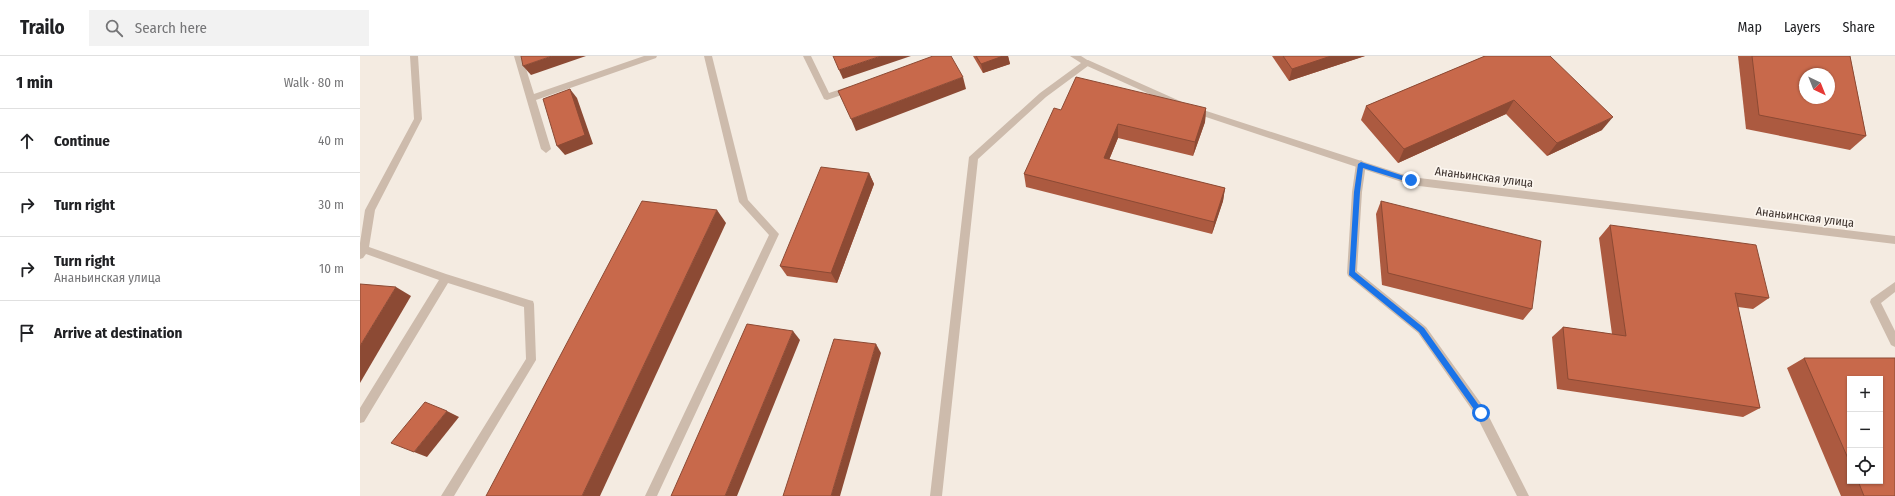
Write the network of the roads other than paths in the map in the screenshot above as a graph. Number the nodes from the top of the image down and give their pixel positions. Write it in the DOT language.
graph roads {
  1 [pos="414,56"];
  2 [pos="518,56"];
  3 [pos="653,56"];
  4 [pos="708,56"];
  5 [pos="807,56"];
  6 [pos="1074,56"];
  7 [pos="1088,63"];
  8 [pos="862,84"];
  9 [pos="531,98"];
  10 [pos="546,149"];
  11 [pos="1361,164"];
  12 [pos="1895,240"];
  13 [pos="362,252"];
  14 [pos="446,278"];
  15 [pos="1895,286"];
  16 [pos="1895,342"];
  17 [pos="360,418"];
  18 [pos="447,496"];
  19 [pos="651,496"];
  20 [pos="936,496"];
  21 [pos="1523,496"];
  1 -- 13 [label="street"];
  2 -- 9 [label="street"];
  3 -- 9 [label="street"];
  4 -- 19 [label="street"];
  5 -- 8 [label="street"];
  6 -- 7 [label="street, Ананьинская улица"];
  7 -- 11 [label="street, Ананьинская улица"];
  7 -- 20 [label="street"];
  9 -- 10 [label="street"];
  11 -- 12 [label="street, Ананьинская улица"];
  11 -- 21 [label="street"];
  13 -- 14 [label="street"];
  14 -- 17 [label="street"];
  14 -- 18 [label="street"];
  15 -- 16 [label="street"];
}
